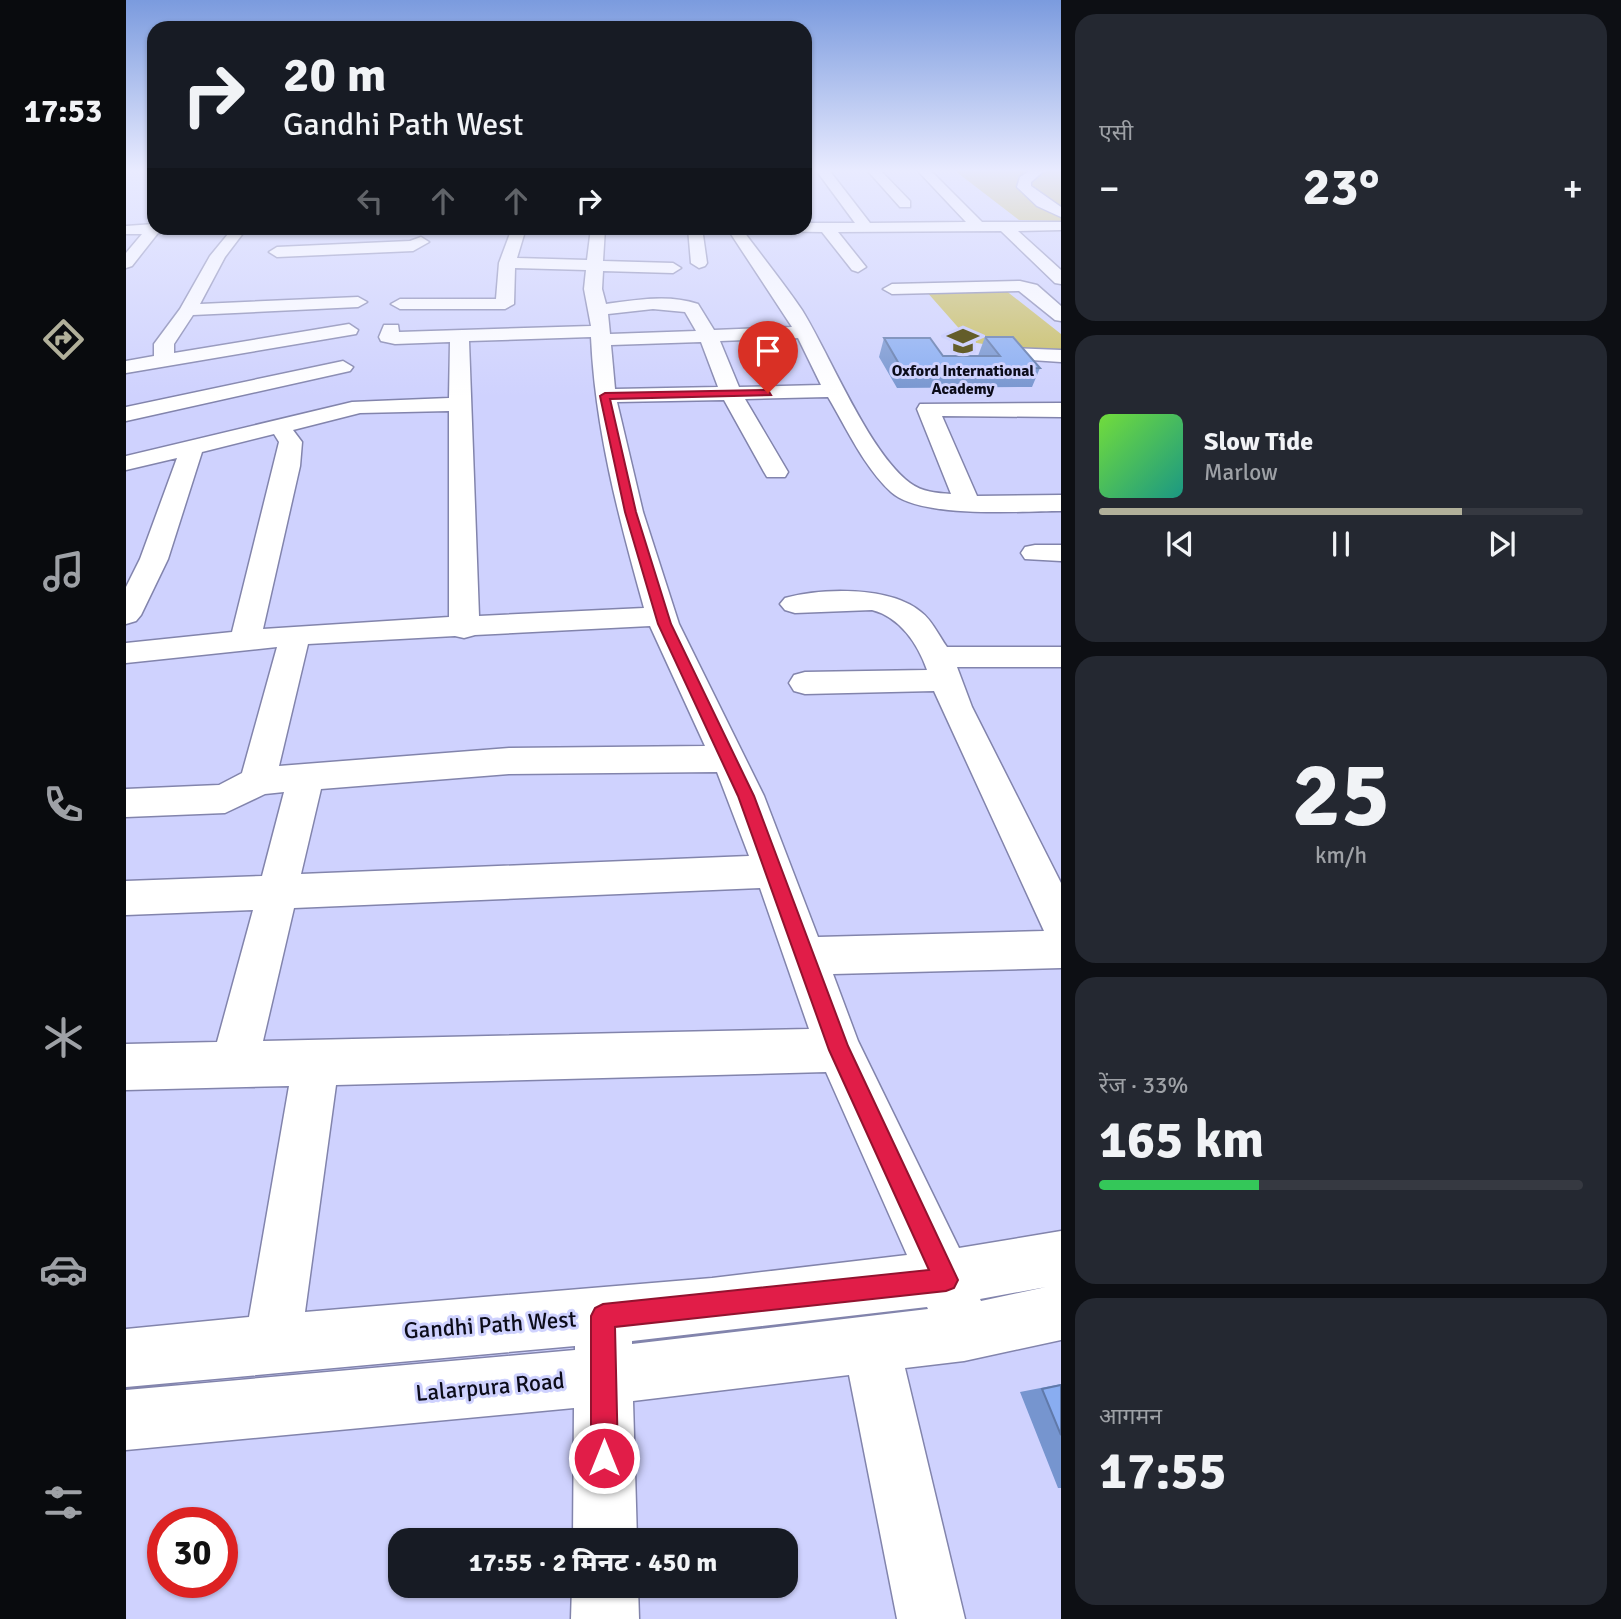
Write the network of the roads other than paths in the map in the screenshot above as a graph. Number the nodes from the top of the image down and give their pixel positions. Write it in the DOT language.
graph roads {
  1 [pos="140,246"];
  2 [pos="226,246"];
  3 [pos="413,246"];
  4 [pos="420,246"];
  5 [pos="513,246"];
  6 [pos="597,246"];
  7 [pos="697,246"];
  8 [pos="746,246"];
  9 [pos="841,246"];
  10 [pos="1025,246"];
  11 [pos="379,248"];
  12 [pos="277,253"];
  13 [pos="127,261"];
  14 [pos="413,262"];
  15 [pos="699,262"];
  16 [pos="507,263"];
  17 [pos="377,265"];
  18 [pos="596,266"];
  19 [pos="858,267"];
  20 [pos="673,268"];
  21 [pos="1061,279"];
  22 [pos="405,284"];
  23 [pos="892,289"];
  24 [pos="358,302"];
  25 [pos="188,310"];
  26 [pos="1061,316"];
  27 [pos="395,318"];
  28 [pos="501,318"];
  29 [pos="599,327"];
  30 [pos="349,330"];
  31 [pos="803,332"];
  32 [pos="459,336"];
  33 [pos="708,336"];
  34 [pos="215,354"];
  35 [pos="1008,354"];
  36 [pos="1061,356"];
  37 [pos="164,361"];
  38 [pos="126,367"];
  39 [pos="343,367"];
  40 [pos="835,391"];
  41 [pos="730,394"];
  42 [pos="605,396"];
  43 [pos="461,404"];
  44 [pos="1061,410"];
  45 [pos="126,414"];
  46 [pos="254,414"];
  47 [pos="192,447"];
  48 [pos="126,463"];
  49 [pos="776,472"];
  50 [pos="967,502"];
  51 [pos="1061,503"];
  52 [pos="795,604"];
  53 [pos="126,615"];
  54 [pos="662,616"];
  55 [pos="464,629"];
  56 [pos="295,636"];
  57 [pos="245,641"];
  58 [pos="126,653"];
  59 [pos="1061,657"];
  60 [pos="942,669"];
  61 [pos="805,683"];
  62 [pos="728,759"];
  63 [pos="306,777"];
  64 [pos="258,781"];
  65 [pos="126,803"];
  66 [pos="774,871"];
  67 [pos="277,891"];
  68 [pos="126,898"];
  69 [pos="1061,924"];
  70 [pos="1061,950"];
  71 [pos="806,956"];
  72 [pos="839,1050"];
  73 [pos="316,1062"];
  74 [pos="234,1065"];
  75 [pos="126,1068"];
  76 [pos="1061,1258"];
  77 [pos="946,1280"];
  78 [pos="1061,1311"];
  79 [pos="603,1316"];
  80 [pos="964,1333"];
  81 [pos="273,1341"];
  82 [pos="871,1345"];
  83 [pos="126,1359"];
  84 [pos="604,1376"];
  85 [pos="126,1420"];
  86 [pos="605,1528"];
  87 [pos="605,1598"];
  88 [pos="605,1619"];
  89 [pos="931,1619"];
  1 -- 13 [label="street"];
  2 -- 25 [label="street"];
  3 -- 11 [label="street"];
  4 -- 14 [label="street"];
  5 -- 16 [label="street"];
  6 -- 18 [label="street"];
  7 -- 15 [label="street"];
  8 -- 31 [label="street"];
  9 -- 19 [label="street"];
  10 -- 21 [label="street"];
  11 -- 12 [label="street"];
  11 -- 17 [label="street"];
  16 -- 18 [label="street"];
  16 -- 28 [label="street"];
  18 -- 20 [label="street"];
  18 -- 29 [label="street"];
  22 -- 27 [label="street"];
  23 -- 26 [label="street"];
  24 -- 25 [label="street"];
  25 -- 37 [label="street"];
  27 -- 28 [label="street"];
  27 -- 32 [label="street"];
  28 -- 29 [label="street"];
  28 -- 32 [label="street"];
  29 -- 33 [label="street"];
  29 -- 33 [label="street"];
  29 -- 42 [label="street"];
  30 -- 34 [label="street"];
  31 -- 33 [label="street"];
  31 -- 40 [label="street"];
  32 -- 43 [label="street"];
  33 -- 41 [label="street"];
  34 -- 37 [label="street"];
  34 -- 46 [label="street"];
  35 -- 36 [label="street"];
  37 -- 38 [label="street"];
  39 -- 46 [label="street"];
  40 -- 41 [label="street"];
  40 -- 50 [label="street"];
  41 -- 42 [label="street"];
  41 -- 49 [label="street"];
  42 -- 54 [label="street"];
  43 -- 46 [label="street"];
  43 -- 55 [label="street"];
  44 -- 50 [label="street"];
  45 -- 46 [label="street"];
  46 -- 47 [label="street"];
  46 -- 57 [label="street"];
  47 -- 48 [label="street"];
  47 -- 53 [label="street"];
  50 -- 51 [label="street"];
  52 -- 60 [label="street"];
  54 -- 55 [label="street"];
  54 -- 62 [label="street"];
  55 -- 56 [label="street"];
  56 -- 57 [label="street"];
  56 -- 64 [label="street"];
  57 -- 58 [label="street"];
  59 -- 60 [label="street"];
  60 -- 61 [label="street"];
  60 -- 69 [label="street"];
  62 -- 63 [label="street"];
  62 -- 66 [label="street"];
  63 -- 64 [label="street"];
  63 -- 67 [label="street"];
  64 -- 65 [label="street"];
  66 -- 67 [label="street"];
  66 -- 71 [label="street"];
  67 -- 68 [label="street"];
  67 -- 74 [label="street"];
  70 -- 71 [label="street"];
  71 -- 72 [label="street"];
  72 -- 73 [label="street"];
  72 -- 77 [label="street"];
  73 -- 74 [label="street"];
  73 -- 81 [label="street"];
  74 -- 75 [label="street"];
  76 -- 77 [label="street, Gandhi Path West"];
  77 -- 79 [label="street, Gandhi Path West"];
  77 -- 80 [label="street"];
  78 -- 80 [label="street, Lalarpura Road"];
  79 -- 81 [label="street, Gandhi Path West"];
  79 -- 84 [label="street"];
  80 -- 82 [label="street, Lalarpura Road"];
  81 -- 83 [label="street, Gandhi Path West"];
  82 -- 84 [label="street, Lalarpura Road"];
  82 -- 89 [label="street"];
  84 -- 85 [label="street, Lalarpura Road"];
  84 -- 86 [label="street"];
  87 -- 88 [label="street"];
}
